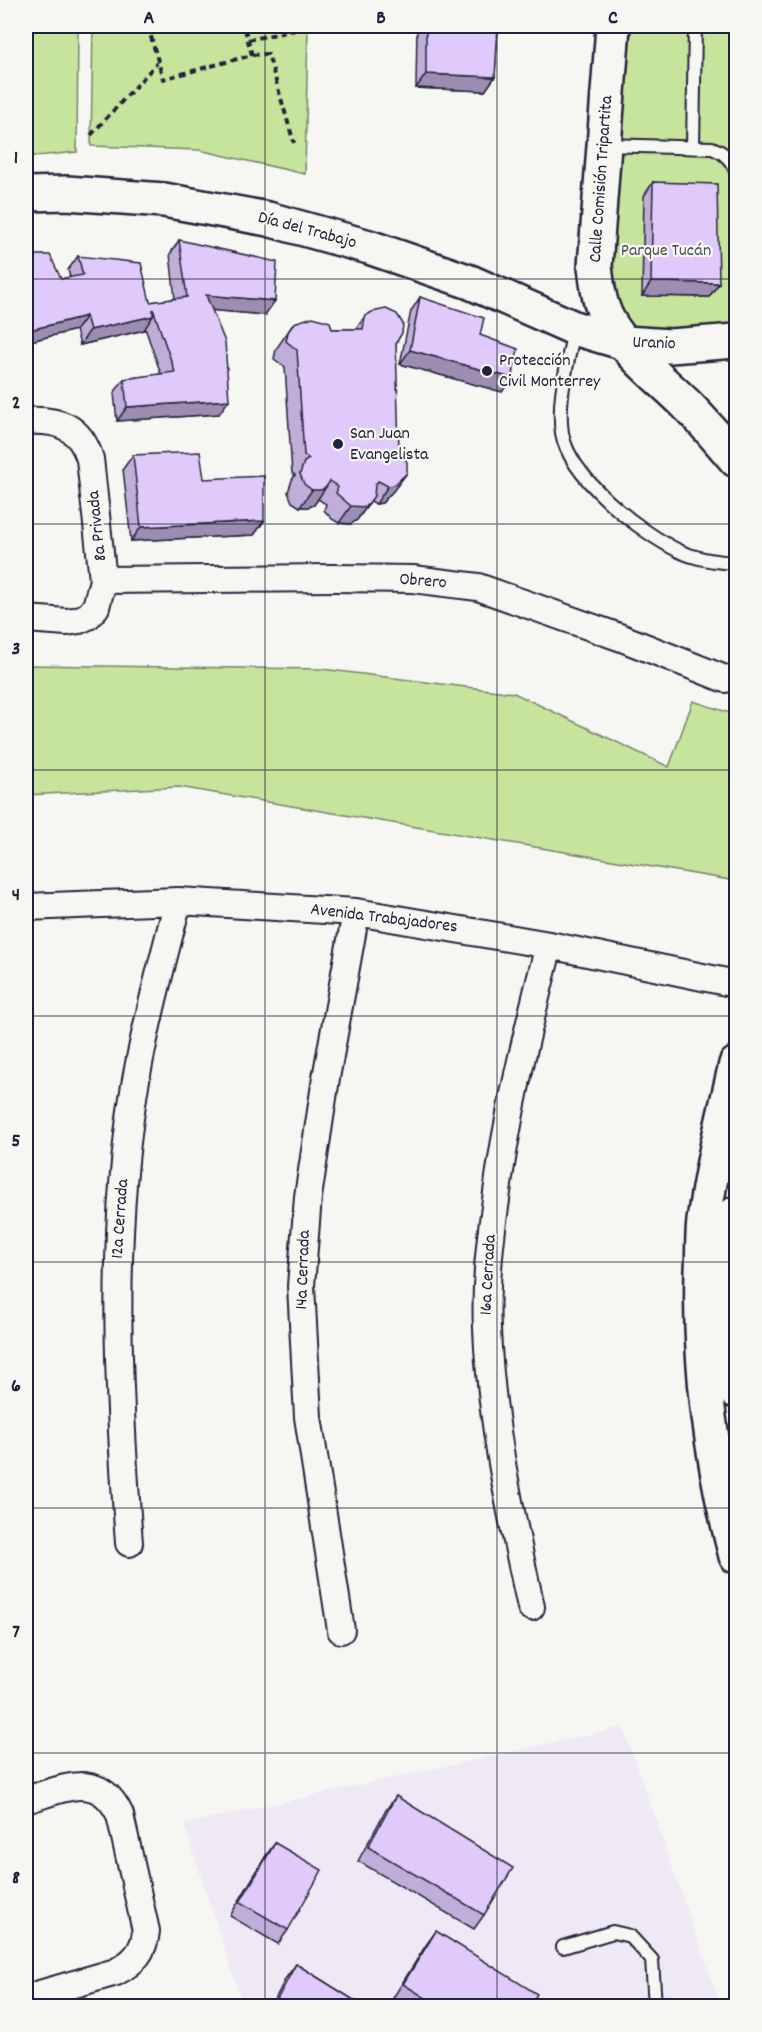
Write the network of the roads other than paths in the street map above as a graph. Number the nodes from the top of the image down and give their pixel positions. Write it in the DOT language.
graph roads {
  1 [pos="613,26"];
  2 [pos="695,26"];
  3 [pos="604,145"];
  4 [pos="693,147"];
  5 [pos="736,171"];
  6 [pos="26,194"];
  7 [pos="574,328"];
  8 [pos="736,341"];
  9 [pos="625,343"];
  10 [pos="26,421"];
  11 [pos="736,460"];
  12 [pos="736,563"];
  13 [pos="103,580"];
  14 [pos="26,619"];
  15 [pos="725,679"];
  16 [pos="178,901"];
  17 [pos="26,907"];
  18 [pos="356,912"];
  19 [pos="549,945"];
  20 [pos="736,984"];
  21 [pos="736,1065"];
  22 [pos="736,1213"];
  23 [pos="736,1391"];
  24 [pos="129,1543"];
  25 [pos="736,1556"];
  26 [pos="531,1607"];
  27 [pos="341,1630"];
  28 [pos="26,1800"];
  29 [pos="563,1947"];
  30 [pos="26,1998"];
  31 [pos="655,2007"];
  1 -- 3 [label="street, Calle Comisión Tripartita"];
  2 -- 4 [label="lane"];
  3 -- 4 [label="lane"];
  3 -- 9 [label="street, Calle Comisión Tripartita"];
  4 -- 5 [label="lane"];
  6 -- 7 [label="street, Día del Trabajo"];
  7 -- 9 [label="street, Uranio"];
  7 -- 12 [label="lane"];
  8 -- 9 [label="street, Uranio"];
  9 -- 11 [label="street, Calle Comisión Tripartita"];
  10 -- 13 [label="street, 8a Privada"];
  13 -- 14 [label="street, 8a Privada"];
  13 -- 15 [label="street, Obrero"];
  16 -- 17 [label="street, Avenida Trabajadores"];
  16 -- 18 [label="street, Avenida Trabajadores"];
  16 -- 24 [label="street, 12a Cerrada"];
  18 -- 19 [label="street, Avenida Trabajadores"];
  18 -- 27 [label="street, 14a Cerrada"];
  19 -- 20 [label="street, Avenida Trabajadores"];
  19 -- 26 [label="street, 16a Cerrada"];
  21 -- 25 [label="street"];
  22 -- 23 [label="street"];
  28 -- 30 [label="street"];
  29 -- 31 [label="lane"];
}
